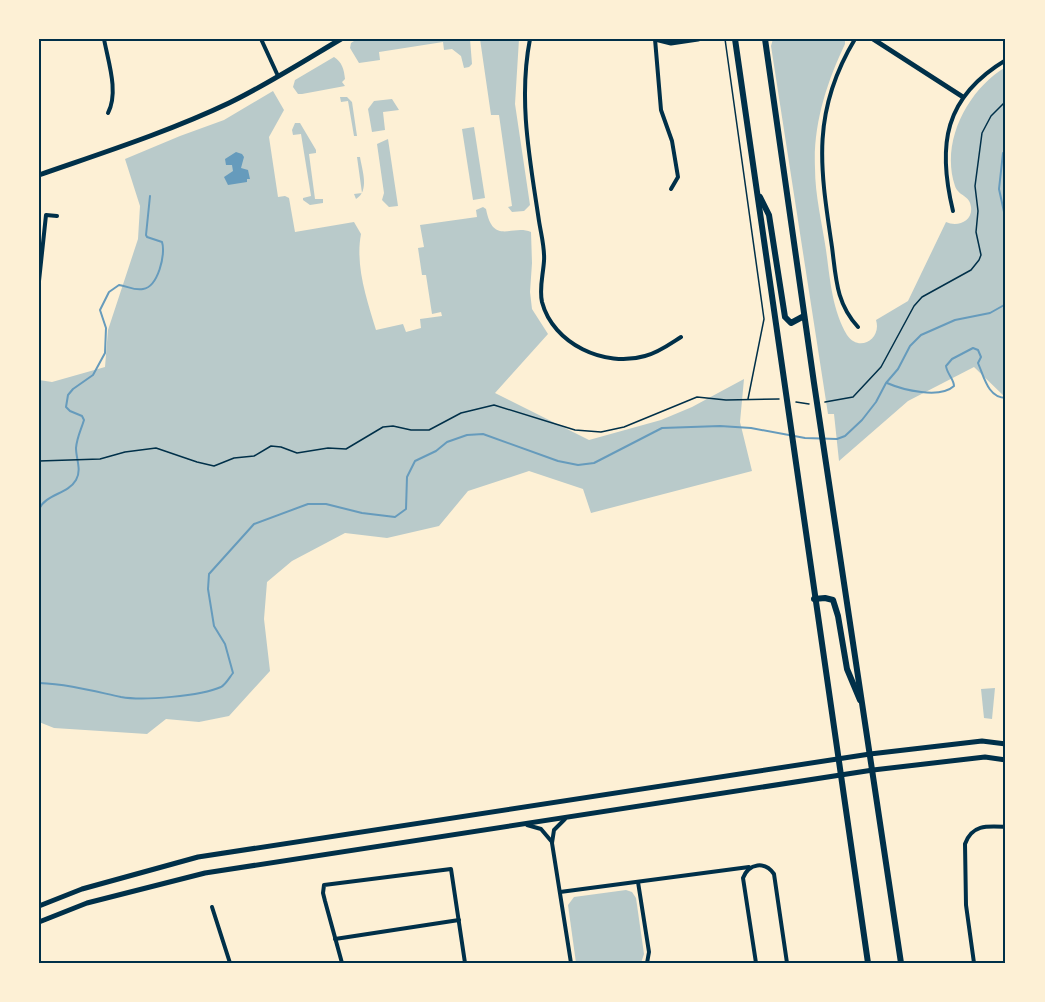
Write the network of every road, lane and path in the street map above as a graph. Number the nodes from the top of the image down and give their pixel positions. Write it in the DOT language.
graph roads {
  1 [pos="104,39"];
  2 [pos="261,39"];
  3 [pos="341,39"];
  4 [pos="530,39"];
  5 [pos="655,39"];
  6 [pos="698,39"];
  7 [pos="725,39"];
  8 [pos="735,39"];
  9 [pos="765,39"];
  10 [pos="855,39"];
  11 [pos="873,39"];
  12 [pos="1006,60"];
  13 [pos="279,77"];
  14 [pos="963,97"];
  15 [pos="1006,101"];
  16 [pos="108,113"];
  17 [pos="39,175"];
  18 [pos="670,189"];
  19 [pos="756,192"];
  20 [pos="953,211"];
  21 [pos="57,216"];
  22 [pos="39,281"];
  23 [pos="804,316"];
  24 [pos="858,327"];
  25 [pos="681,337"];
  26 [pos="748,399"];
  27 [pos="785,400"];
  28 [pos="794,401"];
  29 [pos="821,403"];
  30 [pos="812,405"];
  31 [pos="40,460"];
  32 [pos="814,599"];
  33 [pos="863,706"];
  34 [pos="1006,744"];
  35 [pos="870,754"];
  36 [pos="837,760"];
  37 [pos="1006,760"];
  38 [pos="873,770"];
  39 [pos="840,776"];
  40 [pos="571,817"];
  41 [pos="523,824"];
  42 [pos="1006,827"];
  43 [pos="552,843"];
  44 [pos="753,867"];
  45 [pos="732,870"];
  46 [pos="744,876"];
  47 [pos="638,882"];
  48 [pos="560,892"];
  49 [pos="39,906"];
  50 [pos="212,906"];
  51 [pos="459,920"];
  52 [pos="39,922"];
  53 [pos="336,939"];
  54 [pos="230,963"];
  55 [pos="342,963"];
  56 [pos="465,963"];
  57 [pos="571,963"];
  58 [pos="647,963"];
  59 [pos="756,963"];
  60 [pos="787,963"];
  61 [pos="868,963"];
  62 [pos="901,963"];
  63 [pos="974,963"];
  1 -- 16 [label="street"];
  2 -- 13 [label="street"];
  3 -- 13 [label="street"];
  4 -- 25 [label="street"];
  5 -- 6 [label="street"];
  5 -- 18 [label="street"];
  7 -- 26 [label="path"];
  8 -- 19 [label="main road"];
  9 -- 23 [label="main road"];
  10 -- 24 [label="street"];
  11 -- 14 [label="street"];
  12 -- 14 [label="street"];
  13 -- 17 [label="street"];
  14 -- 20 [label="street"];
  15 -- 29 [label="path"];
  19 -- 23 [label="main road"];
  19 -- 32 [label="main road"];
  21 -- 22 [label="street"];
  23 -- 33 [label="main road"];
  26 -- 27 [label="path"];
  26 -- 31 [label="path"];
  28 -- 30 [label="path"];
  32 -- 33 [label="main road"];
  32 -- 36 [label="main road"];
  33 -- 35 [label="main road"];
  34 -- 35 [label="street"];
  35 -- 36 [label="street"];
  35 -- 38 [label="main road"];
  36 -- 39 [label="main road"];
  36 -- 49 [label="street"];
  37 -- 38 [label="street"];
  38 -- 39 [label="street"];
  38 -- 62 [label="main road"];
  39 -- 40 [label="street"];
  39 -- 61 [label="main road"];
  40 -- 41 [label="street"];
  40 -- 43 [label="street"];
  41 -- 43 [label="street"];
  41 -- 52 [label="street"];
  42 -- 63 [label="street"];
  43 -- 48 [label="street"];
  44 -- 45 [label="street"];
  44 -- 46 [label="street"];
  44 -- 60 [label="street"];
  45 -- 46 [label="street"];
  45 -- 47 [label="street"];
  46 -- 59 [label="street"];
  47 -- 48 [label="street"];
  47 -- 58 [label="street"];
  48 -- 57 [label="street"];
  50 -- 54 [label="street"];
  51 -- 53 [label="street"];
  51 -- 53 [label="street"];
  51 -- 56 [label="street"];
  53 -- 55 [label="street"];
}
